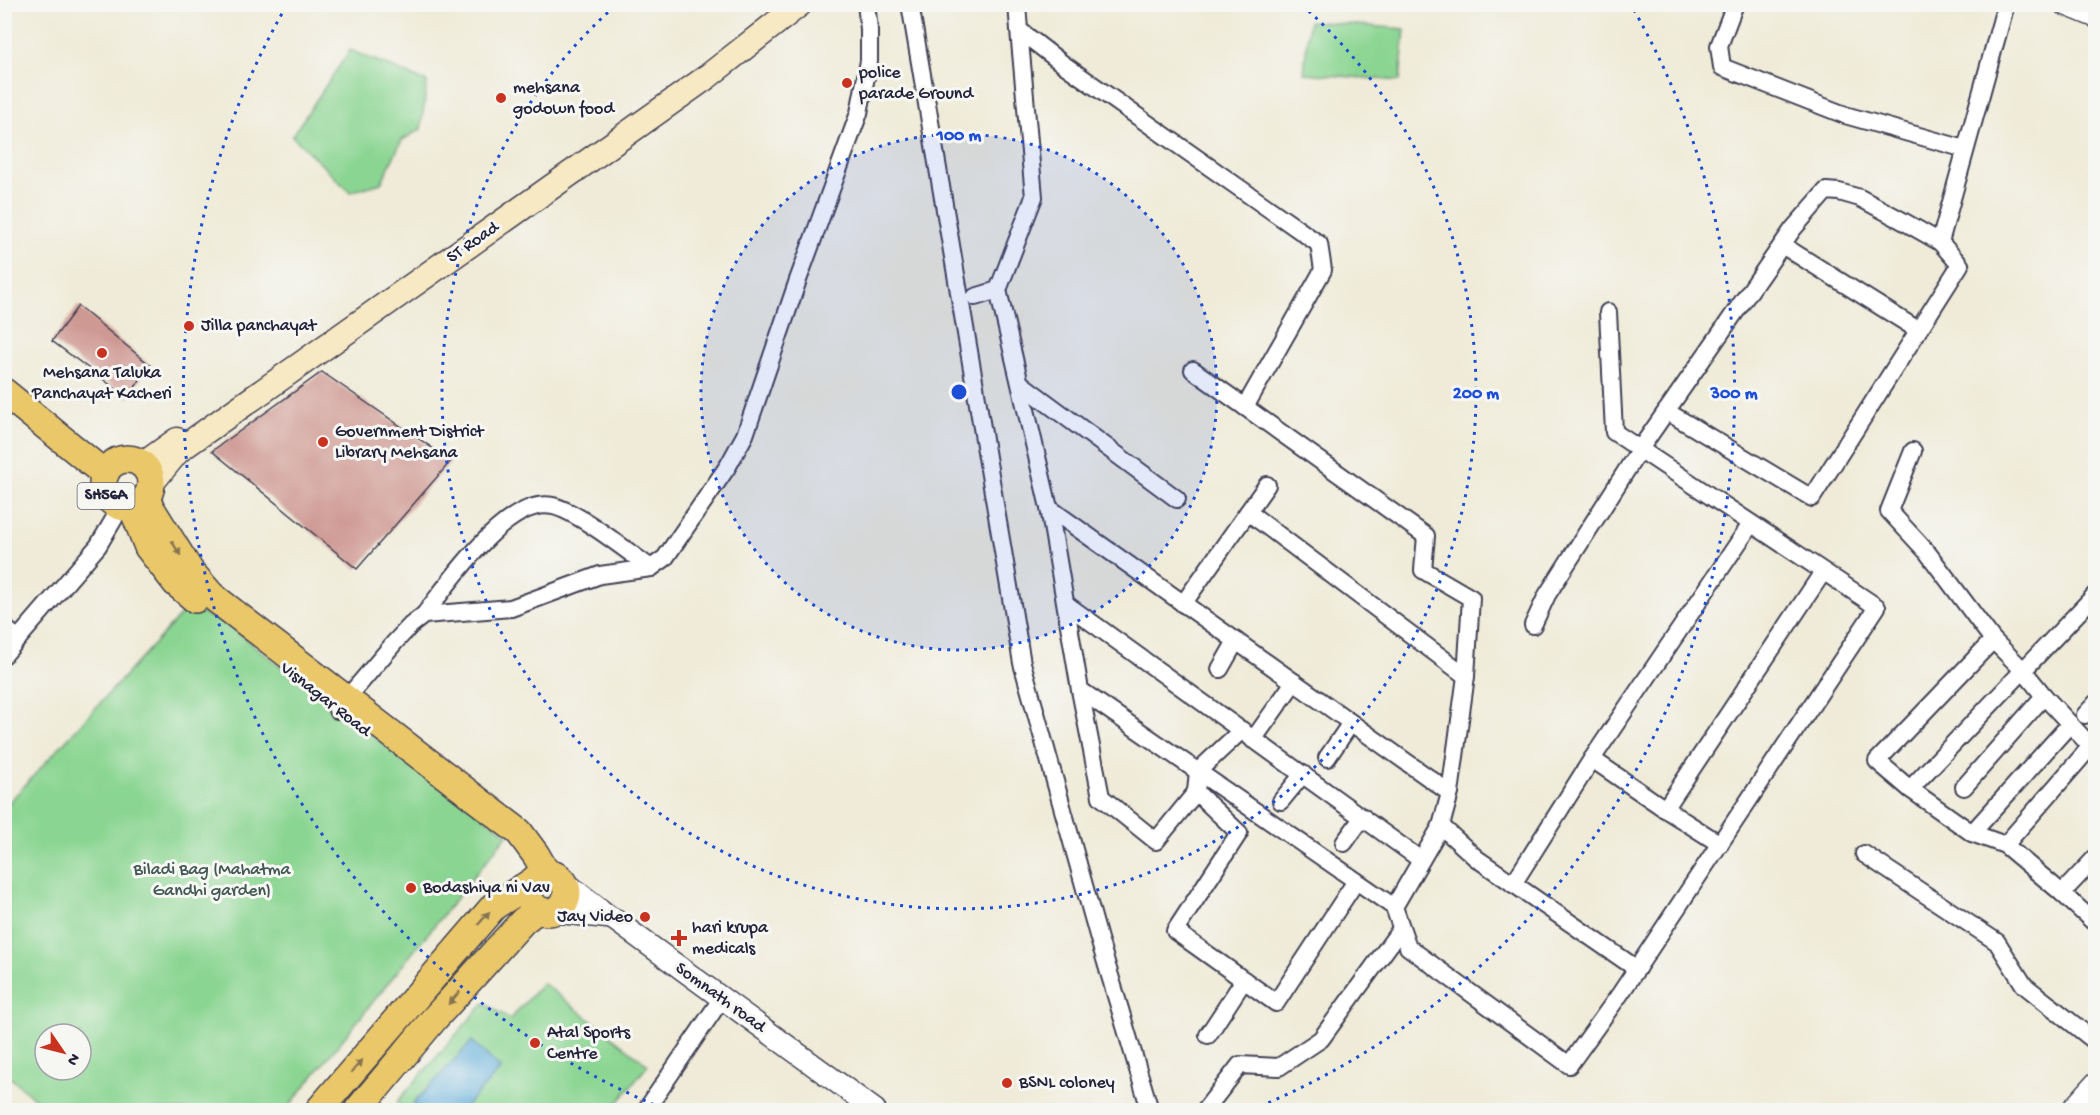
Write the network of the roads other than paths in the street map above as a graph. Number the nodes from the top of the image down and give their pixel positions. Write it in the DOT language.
graph roads {
  1 [pos="784,4"];
  2 [pos="800,4"];
  3 [pos="866,4"];
  4 [pos="910,4"];
  5 [pos="1017,4"];
  6 [pos="1735,4"];
  7 [pos="2006,4"];
  8 [pos="2064,4"];
  9 [pos="2096,16"];
  10 [pos="1019,30"];
  11 [pos="1965,149"];
  12 [pos="1940,242"];
  13 [pos="1782,245"];
  14 [pos="998,290"];
  15 [pos="975,297"];
  16 [pos="1608,312"];
  17 [pos="1918,330"];
  18 [pos="1193,370"];
  19 [pos="1020,383"];
  20 [pos="4,392"];
  21 [pos="1245,407"];
  22 [pos="1666,411"];
  23 [pos="1640,449"];
  24 [pos="1913,451"];
  25 [pos="105,474"];
  26 [pos="1267,485"];
  27 [pos="137,492"];
  28 [pos="1177,499"];
  29 [pos="1049,508"];
  30 [pos="1248,512"];
  31 [pos="1751,524"];
  32 [pos="651,568"];
  33 [pos="1823,572"];
  34 [pos="2096,594"];
  35 [pos="1183,603"];
  36 [pos="1065,604"];
  37 [pos="424,615"];
  38 [pos="1533,625"];
  39 [pos="4,627"];
  40 [pos="18,639"];
  41 [pos="1993,640"];
  42 [pos="1236,641"];
  43 [pos="4,655"];
  44 [pos="1220,669"];
  45 [pos="2023,670"];
  46 [pos="1466,676"];
  47 [pos="1294,682"];
  48 [pos="1080,690"];
  49 [pos="2044,696"];
  50 [pos="341,704"];
  51 [pos="1351,723"];
  52 [pos="2070,724"];
  53 [pos="1248,735"];
  54 [pos="2094,746"];
  55 [pos="1327,758"];
  56 [pos="1592,759"];
  57 [pos="1198,771"];
  58 [pos="1303,774"];
  59 [pos="1964,787"];
  60 [pos="1910,789"];
  61 [pos="1196,792"];
  62 [pos="1450,793"];
  63 [pos="1281,801"];
  64 [pos="1665,809"];
  65 [pos="1363,818"];
  66 [pos="1441,825"];
  67 [pos="1972,832"];
  68 [pos="1344,843"];
  69 [pos="1720,844"];
  70 [pos="2005,845"];
  71 [pos="1864,854"];
  72 [pos="2096,857"];
  73 [pos="1421,860"];
  74 [pos="545,878"];
  75 [pos="1356,880"];
  76 [pos="1513,884"];
  77 [pos="2062,893"];
  78 [pos="1394,907"];
  79 [pos="546,911"];
  80 [pos="612,918"];
  81 [pos="2096,924"];
  82 [pos="1401,929"];
  83 [pos="1637,969"];
  84 [pos="1244,980"];
  85 [pos="722,998"];
  86 [pos="1208,1035"];
  87 [pos="2096,1042"];
  88 [pos="2096,1083"];
  89 [pos="319,1110"];
  90 [pos="358,1110"];
  91 [pos="646,1110"];
  92 [pos="875,1110"];
  93 [pos="1150,1110"];
  94 [pos="1204,1110"];
  95 [pos="2072,1110"];
  1 -- 27 [label="main road, ST Road / SH56A"];
  2 -- 27 [label="main road, ST Road / SH56A"];
  3 -- 32 [label="street"];
  4 -- 93 [label="street"];
  5 -- 10 [label="street"];
  6 -- 11 [label="street"];
  7 -- 11 [label="street"];
  8 -- 9 [label="street"];
  10 -- 14 [label="street"];
  10 -- 21 [label="street"];
  11 -- 12 [label="street"];
  12 -- 13 [label="street"];
  12 -- 17 [label="street"];
  13 -- 17 [label="street"];
  13 -- 22 [label="street"];
  14 -- 15 [label="street"];
  14 -- 19 [label="street"];
  16 -- 23 [label="street"];
  17 -- 22 [label="street"];
  18 -- 21 [label="street"];
  19 -- 28 [label="street"];
  19 -- 29 [label="street"];
  20 -- 25 [label="main road"];
  21 -- 46 [label="street"];
  22 -- 23 [label="street"];
  23 -- 31 [label="street"];
  23 -- 38 [label="street"];
  24 -- 41 [label="street"];
  25 -- 27 [label="main road, SH56A"];
  25 -- 27 [label="main road, SH56A"];
  26 -- 30 [label="street"];
  27 -- 40 [label="street"];
  27 -- 50 [label="main road, Visnagar Road"];
  29 -- 35 [label="street"];
  29 -- 36 [label="street"];
  30 -- 35 [label="street"];
  30 -- 46 [label="street"];
  31 -- 33 [label="street"];
  31 -- 56 [label="street"];
  32 -- 37 [label="street"];
  32 -- 37 [label="street"];
  33 -- 64 [label="street"];
  33 -- 69 [label="street"];
  34 -- 45 [label="street"];
  35 -- 42 [label="street"];
  36 -- 48 [label="street"];
  36 -- 53 [label="street"];
  37 -- 50 [label="street"];
  39 -- 40 [label="street"];
  40 -- 43 [label="street"];
  41 -- 45 [label="street"];
  41 -- 60 [label="street"];
  42 -- 44 [label="street"];
  42 -- 47 [label="street"];
  45 -- 49 [label="street"];
  45 -- 60 [label="street"];
  46 -- 62 [label="street"];
  47 -- 51 [label="street"];
  47 -- 53 [label="street"];
  48 -- 57 [label="street"];
  48 -- 61 [label="street"];
  49 -- 52 [label="street"];
  49 -- 59 [label="street"];
  50 -- 74 [label="main road, Visnagar Road"];
  51 -- 55 [label="street"];
  51 -- 62 [label="street"];
  52 -- 54 [label="street"];
  52 -- 67 [label="street"];
  53 -- 57 [label="street"];
  53 -- 58 [label="street"];
  54 -- 70 [label="street"];
  56 -- 64 [label="street"];
  56 -- 76 [label="street"];
  57 -- 61 [label="street"];
  57 -- 75 [label="street"];
  58 -- 63 [label="street"];
  58 -- 65 [label="street"];
  60 -- 67 [label="street"];
  61 -- 84 [label="street"];
  62 -- 66 [label="street"];
  64 -- 69 [label="street"];
  65 -- 68 [label="street"];
  65 -- 73 [label="street"];
  66 -- 73 [label="street"];
  66 -- 76 [label="street"];
  67 -- 70 [label="street"];
  69 -- 83 [label="street"];
  70 -- 77 [label="street"];
  71 -- 87 [label="street"];
  72 -- 77 [label="street"];
  73 -- 78 [label="street"];
  74 -- 79 [label="main road"];
  74 -- 80 [label="street, Somnath road"];
  89 -- 74 [label="main road, one-way"];
  75 -- 78 [label="street"];
  75 -- 84 [label="street"];
  76 -- 83 [label="street"];
  77 -- 81 [label="street"];
  78 -- 82 [label="street"];
  79 -- 80 [label="street"];
  79 -- 90 [label="main road, one-way"];
  80 -- 85 [label="street, Somnath road"];
  82 -- 83 [label="street"];
  82 -- 94 [label="street"];
  84 -- 86 [label="street"];
  85 -- 91 [label="street"];
  85 -- 92 [label="street, Somnath road"];
  88 -- 95 [label="street"];
}
